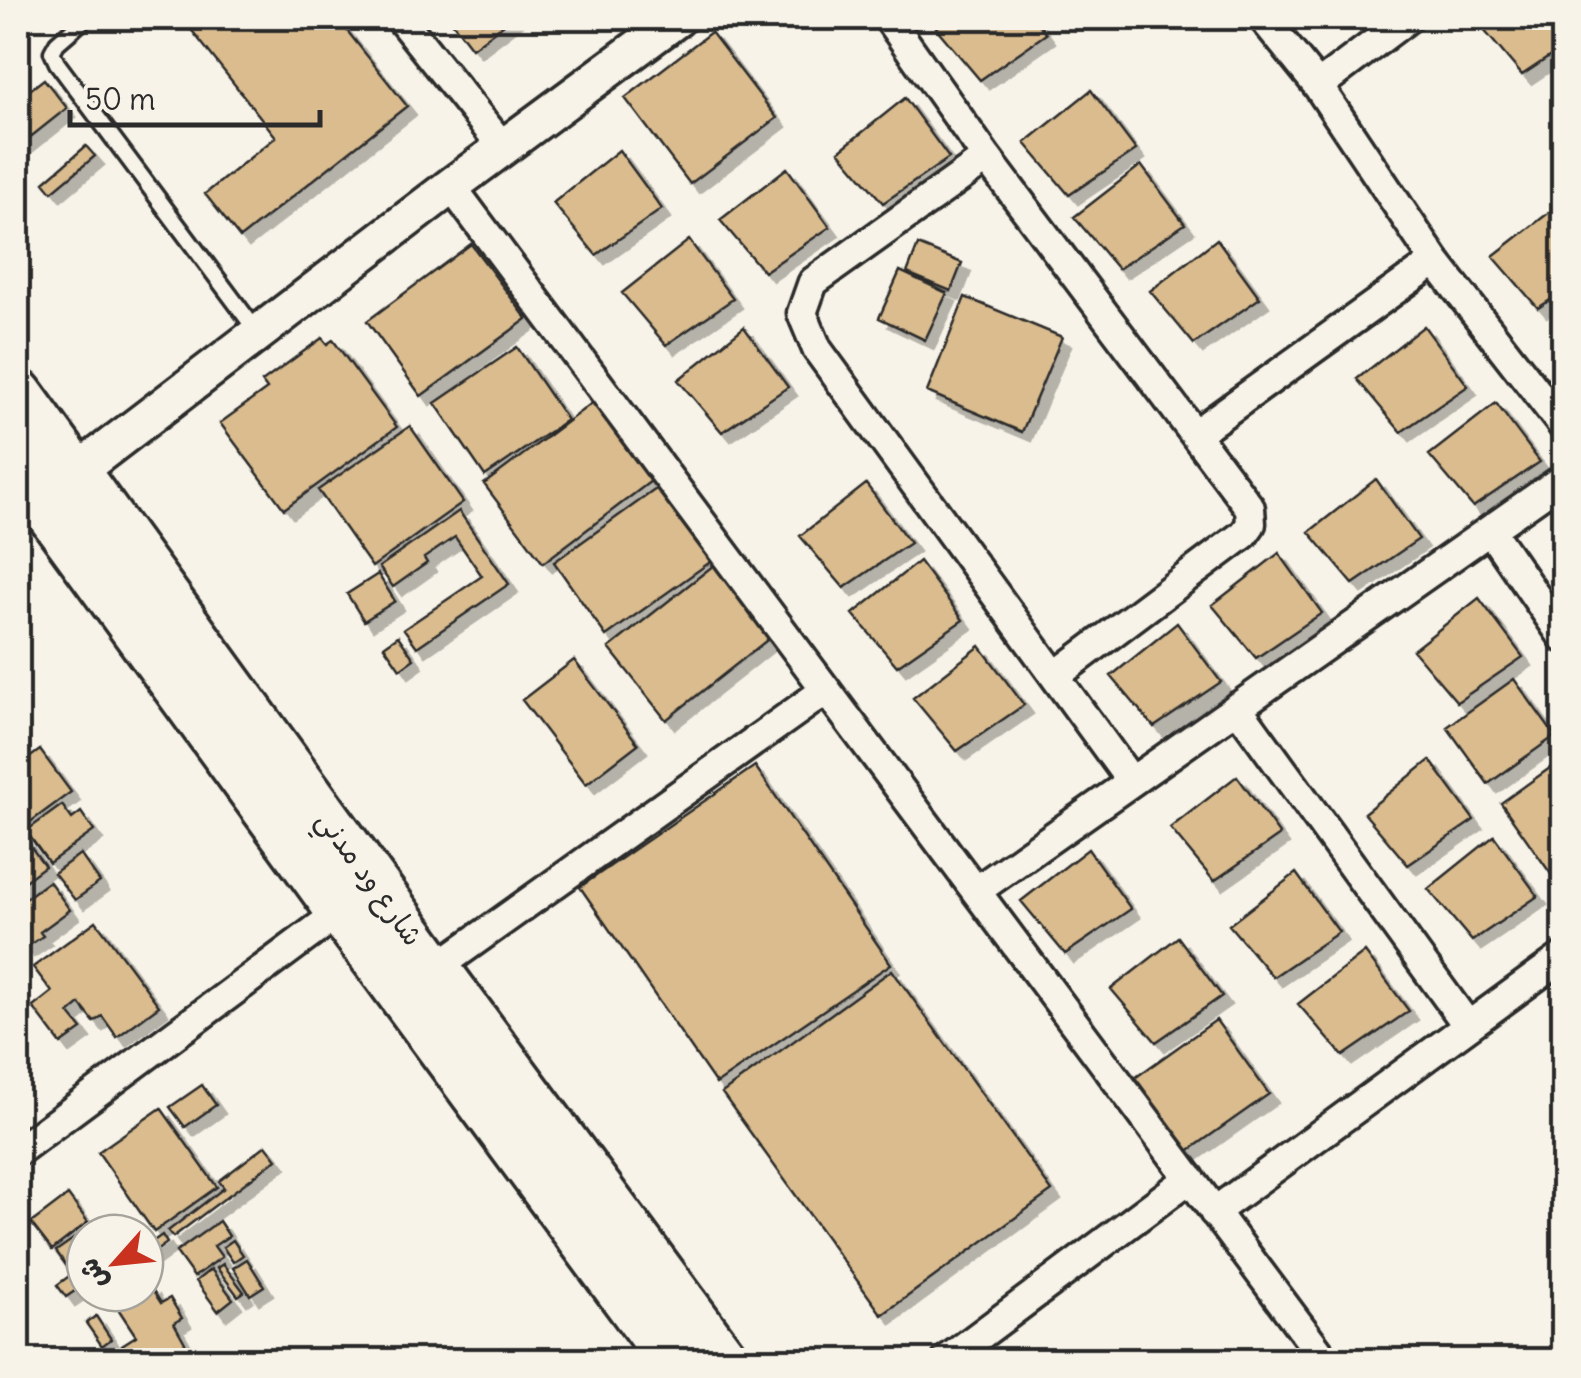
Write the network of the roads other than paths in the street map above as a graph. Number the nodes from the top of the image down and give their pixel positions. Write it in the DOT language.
graph roads {
  1 [pos="86,18"];
  2 [pos="400,18"];
  3 [pos="678,18"];
  4 [pos="888,18"];
  5 [pos="1263,18"];
  6 [pos="1408,18"];
  7 [pos="1318,86"];
  8 [pos="504,147"];
  9 [pos="987,158"];
  10 [pos="451,186"];
  11 [pos="1435,261"];
  12 [pos="258,333"];
  13 [pos="18,394"];
  14 [pos="1564,427"];
  15 [pos="1195,434"];
  16 [pos="1564,478"];
  17 [pos="45,480"];
  18 [pos="1490,530"];
  19 [pos="1564,638"];
  20 [pos="1055,676"];
  21 [pos="826,690"];
  22 [pos="1238,707"];
  23 [pos="1132,782"];
  24 [pos="976,891"];
  25 [pos="340,912"];
  26 [pos="1564,956"];
  27 [pos="435,969"];
  28 [pos="1468,1026"];
  29 [pos="18,1151"];
  30 [pos="1190,1178"];
  31 [pos="1214,1212"];
  32 [pos="672,1360"];
  33 [pos="724,1360"];
  34 [pos="947,1360"];
  35 [pos="1325,1360"];
  1 -- 12 [label="lane"];
  2 -- 8 [label="street"];
  3 -- 8 [label="street"];
  4 -- 9 [label="street"];
  5 -- 7 [label="street"];
  6 -- 7 [label="street"];
  7 -- 11 [label="street"];
  8 -- 10 [label="street"];
  9 -- 15 [label="street"];
  9 -- 20 [label="street"];
  10 -- 12 [label="street"];
  10 -- 21 [label="street"];
  11 -- 14 [label="street"];
  11 -- 15 [label="street"];
  12 -- 17 [label="street"];
  13 -- 17 [label="highway, شارع ود مدني"];
  15 -- 20 [label="street"];
  16 -- 18 [label="street"];
  17 -- 25 [label="highway, شارع ود مدني"];
  17 -- 27 [label="highway, شارع ود مدني"];
  18 -- 19 [label="street"];
  18 -- 22 [label="street"];
  20 -- 23 [label="street"];
  21 -- 24 [label="street"];
  21 -- 27 [label="street"];
  22 -- 23 [label="street"];
  22 -- 28 [label="street"];
  23 -- 24 [label="street"];
  24 -- 30 [label="street"];
  25 -- 29 [label="street"];
  25 -- 32 [label="highway, شارع ود مدني"];
  26 -- 28 [label="street"];
  27 -- 33 [label="highway, شارع ود مدني"];
  28 -- 31 [label="street"];
  30 -- 31 [label="street"];
  30 -- 34 [label="street"];
  31 -- 35 [label="street"];
}
